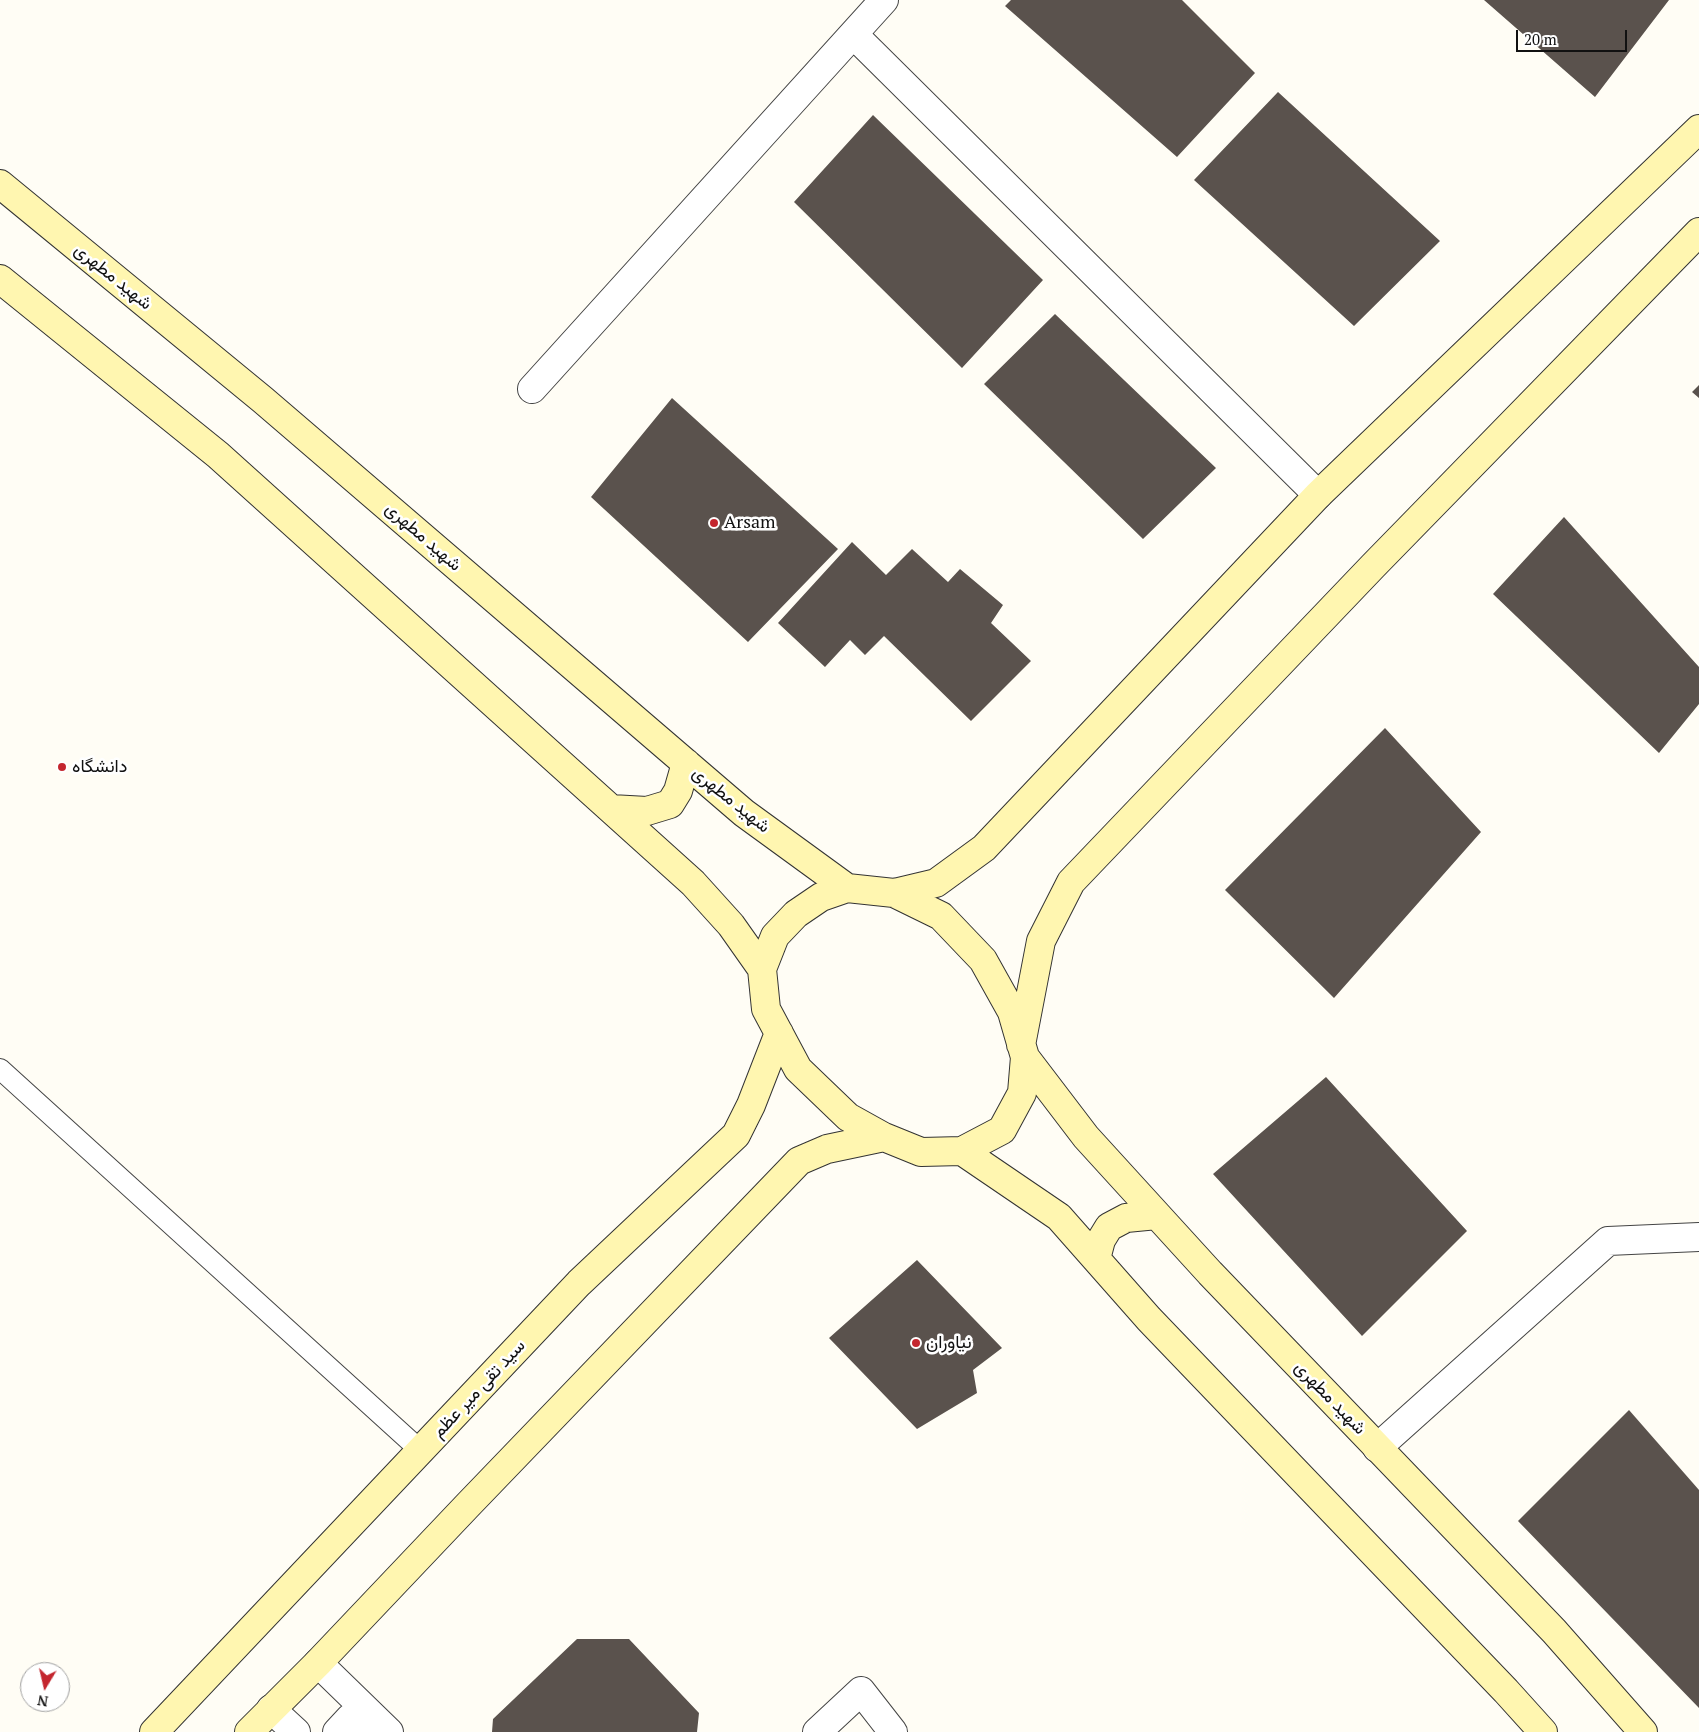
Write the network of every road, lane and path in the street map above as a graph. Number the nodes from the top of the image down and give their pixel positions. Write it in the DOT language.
graph roads {
  1 [pos="884,0"];
  2 [pos="854,35"];
  3 [pos="1699,129"];
  4 [pos="0,184"];
  5 [pos="1699,232"];
  6 [pos="0,279"];
  7 [pos="532,389"];
  8 [pos="1318,495"];
  9 [pos="686,763"];
  10 [pos="611,809"];
  11 [pos="847,888"];
  12 [pos="894,893"];
  13 [pos="762,969"];
  14 [pos="779,1033"];
  15 [pos="1023,1051"];
  16 [pos="0,1069"];
  17 [pos="884,1137"];
  18 [pos="962,1151"];
  19 [pos="1157,1215"];
  20 [pos="1699,1237"];
  21 [pos="1096,1259"];
  22 [pos="1377,1448"];
  23 [pos="421,1451"];
  24 [pos="318,1663"];
  25 [pos="271,1709"];
  26 [pos="383,1726"];
  27 [pos="154,1732"];
  28 [pos="249,1732"];
  29 [pos="296,1732"];
  30 [pos="337,1732"];
  31 [pos="817,1732"];
  32 [pos="893,1732"];
  33 [pos="1542,1732"];
  34 [pos="1643,1732"];
  1 -- 2 [label="street"];
  2 -- 7 [label="street"];
  2 -- 8 [label="street"];
  3 -- 8 [label="main road"];
  4 -- 9 [label="main road, شهید مطهری"];
  5 -- 15 [label="main road"];
  6 -- 10 [label="main road"];
  8 -- 12 [label="main road"];
  9 -- 10 [label="main road"];
  9 -- 11 [label="main road, شهید مطهری"];
  10 -- 13 [label="main road"];
  11 -- 12 [label="main road"];
  11 -- 13 [label="main road"];
  12 -- 15 [label="main road"];
  13 -- 14 [label="main road"];
  14 -- 17 [label="main road"];
  14 -- 23 [label="main road, سید تقی میر عظم"];
  15 -- 18 [label="main road"];
  15 -- 19 [label="main road, شهید مطهری"];
  16 -- 23 [label="lane"];
  17 -- 18 [label="main road"];
  17 -- 24 [label="main road"];
  18 -- 21 [label="main road"];
  19 -- 21 [label="main road"];
  19 -- 22 [label="main road, شهید مطهری"];
  20 -- 22 [label="street"];
  21 -- 33 [label="main road"];
  22 -- 34 [label="main road, شهید مطهری"];
  23 -- 27 [label="main road, سید تقی میر عظم"];
  24 -- 25 [label="main road"];
  24 -- 26 [label="street"];
  25 -- 28 [label="main road"];
  25 -- 29 [label="street"];
  26 -- 30 [label="street"];
  31 -- 32 [label="street"];
}
